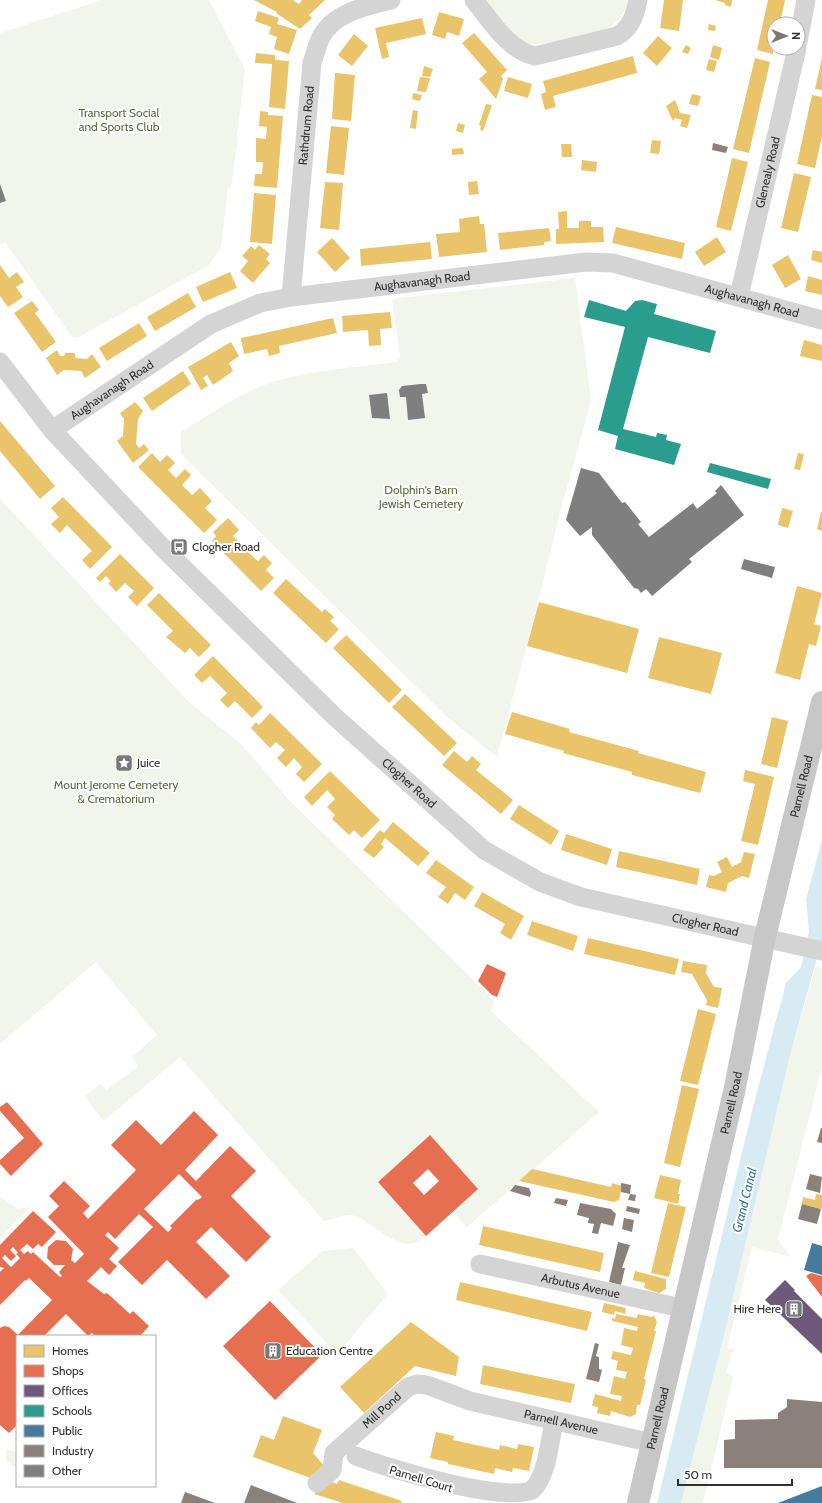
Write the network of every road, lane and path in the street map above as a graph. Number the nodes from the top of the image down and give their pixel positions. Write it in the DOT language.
graph roads {
  1 [pos="391,0"];
  2 [pos="474,0"];
  3 [pos="638,0"];
  4 [pos="806,0"];
  5 [pos="803,16"];
  6 [pos="795,56"];
  7 [pos="739,296"];
  8 [pos="292,297"];
  9 [pos="822,320"];
  10 [pos="0,362"];
  11 [pos="52,430"];
  12 [pos="822,702"];
  13 [pos="771,939"];
  14 [pos="822,951"];
  15 [pos="480,1264"];
  16 [pos="682,1308"];
  17 [pos="470,1402"];
  18 [pos="554,1421"];
  19 [pos="652,1443"];
  20 [pos="356,1456"];
  21 [pos="317,1483"];
  22 [pos="638,1503"];
  1 -- 8 [label="street, Rathdrum Road"];
  2 -- 3 [label="street"];
  4 -- 5 [label="street"];
  6 -- 7 [label="street, Glenealy Road"];
  7 -- 8 [label="street, Aughavanagh Road"];
  7 -- 9 [label="street, Aughavanagh Road"];
  8 -- 11 [label="street, Aughavanagh Road"];
  10 -- 11 [label="street, Clogher Road"];
  11 -- 13 [label="street, Clogher Road"];
  12 -- 13 [label="main road, Parnell Road"];
  13 -- 14 [label="street, Clogher Road"];
  13 -- 16 [label="main road, Parnell Road"];
  15 -- 16 [label="street, Arbutus Avenue"];
  16 -- 19 [label="main road, Parnell Road"];
  17 -- 18 [label="street, Parnell Avenue"];
  17 -- 21 [label="street, Mill Pond"];
  18 -- 19 [label="street, Parnell Avenue"];
  18 -- 20 [label="street, Parnell Court"];
  19 -- 22 [label="main road, Parnell Road"];
}
